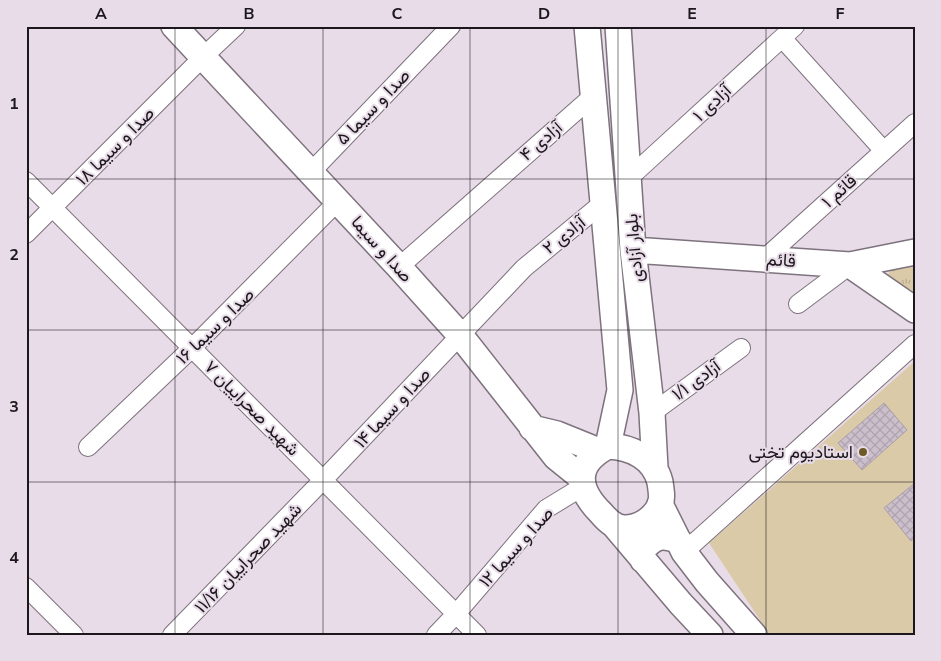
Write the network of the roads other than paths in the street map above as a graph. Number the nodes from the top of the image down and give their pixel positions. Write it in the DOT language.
graph roads {
  1 [pos="174,26"];
  2 [pos="236,26"];
  3 [pos="451,26"];
  4 [pos="587,26"];
  5 [pos="618,26"];
  6 [pos="795,26"];
  7 [pos="782,38"];
  8 [pos="203,57"];
  9 [pos="593,96"];
  10 [pos="915,123"];
  11 [pos="884,151"];
  12 [pos="311,172"];
  13 [pos="628,179"];
  14 [pos="26,181"];
  15 [pos="338,201"];
  16 [pos="604,202"];
  17 [pos="53,208"];
  18 [pos="26,234"];
  19 [pos="633,250"];
  20 [pos="915,252"];
  21 [pos="764,259"];
  22 [pos="850,265"];
  23 [pos="399,267"];
  24 [pos="798,304"];
  25 [pos="915,310"];
  26 [pos="460,335"];
  27 [pos="915,344"];
  28 [pos="192,348"];
  29 [pos="740,348"];
  30 [pos="652,413"];
  31 [pos="532,428"];
  32 [pos="88,446"];
  33 [pos="603,449"];
  34 [pos="655,468"];
  35 [pos="323,480"];
  36 [pos="582,483"];
  37 [pos="660,504"];
  38 [pos="614,525"];
  39 [pos="682,547"];
  40 [pos="643,560"];
  41 [pos="26,587"];
  42 [pos="456,614"];
  43 [pos="74,635"];
  44 [pos="172,635"];
  45 [pos="436,635"];
  46 [pos="477,635"];
  47 [pos="710,635"];
  48 [pos="754,635"];
  1 -- 8 [label="main road, صدا و سیما"];
  2 -- 8 [label="street, صدا و سیما ۱۸"];
  3 -- 12 [label="street, صدا و سیما ۵"];
  4 -- 9 [label="main road, بلوار آزادی"];
  5 -- 13 [label="main road, بلوار آزادی"];
  6 -- 7 [label="street, آزادی ۱"];
  7 -- 11 [label="street"];
  7 -- 13 [label="street, آزادی ۱"];
  8 -- 12 [label="main road, صدا و سیما"];
  8 -- 17 [label="street, صدا و سیما ۱۸"];
  9 -- 16 [label="main road, بلوار آزادی"];
  9 -- 23 [label="street, آزادی ۴"];
  10 -- 11 [label="street, قائم ۱"];
  11 -- 21 [label="street, قائم ۱"];
  12 -- 15 [label="main road, صدا و سیما"];
  13 -- 19 [label="main road, بلوار آزادی"];
  14 -- 17 [label="street, شهید صحراییان ۷"];
  15 -- 23 [label="main road, صدا و سیما"];
  15 -- 28 [label="street, صدا و سیما ۱۶"];
  16 -- 26 [label="street, آزادی ۲"];
  16 -- 33 [label="main road, بلوار آزادی"];
  17 -- 18 [label="street, صدا و سیما ۱۸"];
  17 -- 28 [label="street, شهید صحراییان ۷"];
  19 -- 21 [label="main road, قائم"];
  19 -- 30 [label="main road, بلوار آزادی"];
  20 -- 22 [label="main road, قائم"];
  21 -- 22 [label="main road, قائم"];
  22 -- 24 [label="street"];
  22 -- 25 [label="main road"];
  23 -- 26 [label="main road, صدا و سیما"];
  26 -- 31 [label="main road, صدا و سیما"];
  26 -- 35 [label="street, صدا و سیما ۱۴"];
  27 -- 39 [label="street"];
  28 -- 32 [label="street, صدا و سیما ۱۶"];
  28 -- 35 [label="street, شهید صحراییان ۷"];
  29 -- 30 [label="street, آزادی ۱/۱"];
  30 -- 34 [label="main road, بلوار آزادی"];
  31 -- 33 [label="main road"];
  31 -- 36 [label="main road, صدا و سیما"];
  33 -- 34 [label="main road"];
  33 -- 36 [label="main road"];
  34 -- 37 [label="main road"];
  35 -- 42 [label="street, شهید صحراییان ۷"];
  35 -- 44 [label="street, شهید صحراییان ۱۱/۱۶"];
  36 -- 38 [label="main road"];
  36 -- 42 [label="street, صدا و سیما ۱۲"];
  37 -- 38 [label="main road"];
  37 -- 39 [label="main road"];
  38 -- 40 [label="main road"];
  39 -- 40 [label="main road"];
  39 -- 48 [label="main road"];
  40 -- 47 [label="main road"];
  41 -- 43 [label="street"];
  42 -- 45 [label="street, صدا و سیما ۱۲"];
  42 -- 46 [label="street, شهید صحراییان ۷"];
}
